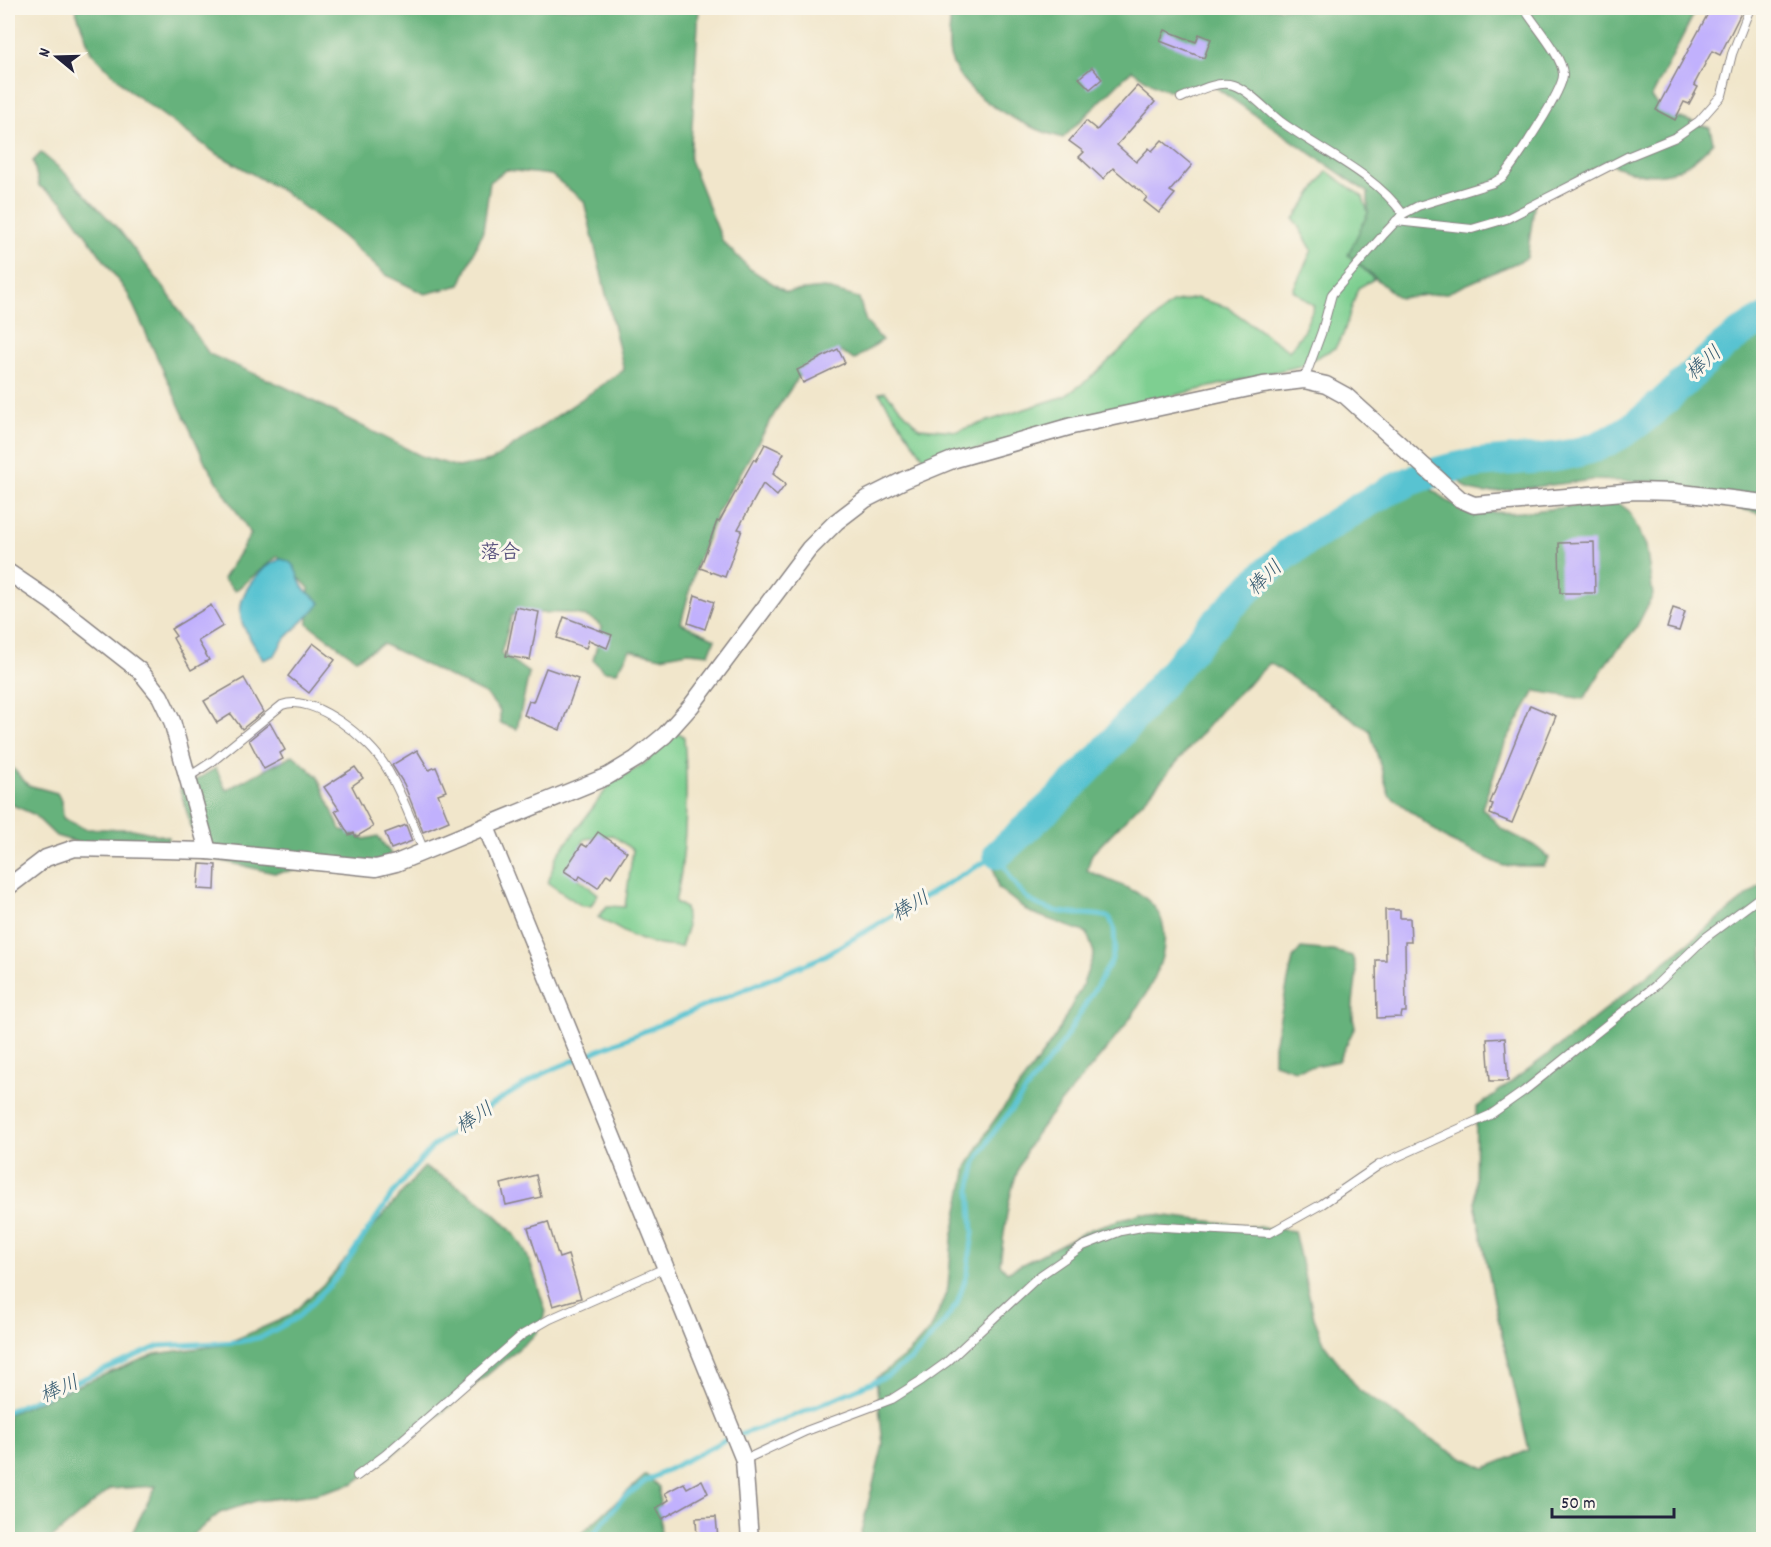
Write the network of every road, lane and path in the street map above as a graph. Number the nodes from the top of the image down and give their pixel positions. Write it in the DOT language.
graph roads {
  1 [pos="1524,8"];
  2 [pos="1750,8"];
  3 [pos="1181,98"];
  4 [pos="1403,214"];
  5 [pos="1396,221"];
  6 [pos="1304,380"];
  7 [pos="1764,503"];
  8 [pos="8,572"];
  9 [pos="187,778"];
  10 [pos="486,827"];
  11 [pos="208,851"];
  12 [pos="424,851"];
  13 [pos="8,887"];
  14 [pos="1764,894"];
  15 [pos="665,1268"];
  16 [pos="744,1460"];
  17 [pos="357,1476"];
  18 [pos="750,1539"];
  1 -- 4 [label="lane"];
  2 -- 5 [label="lane"];
  3 -- 4 [label="lane"];
  4 -- 5 [label="lane"];
  5 -- 6 [label="lane"];
  6 -- 7 [label="street"];
  6 -- 10 [label="street"];
  8 -- 9 [label="street"];
  9 -- 11 [label="street"];
  9 -- 12 [label="lane"];
  10 -- 12 [label="street"];
  10 -- 15 [label="street"];
  11 -- 12 [label="street"];
  11 -- 13 [label="street"];
  14 -- 16 [label="lane"];
  15 -- 16 [label="street"];
  15 -- 17 [label="lane"];
  16 -- 18 [label="street"];
}
